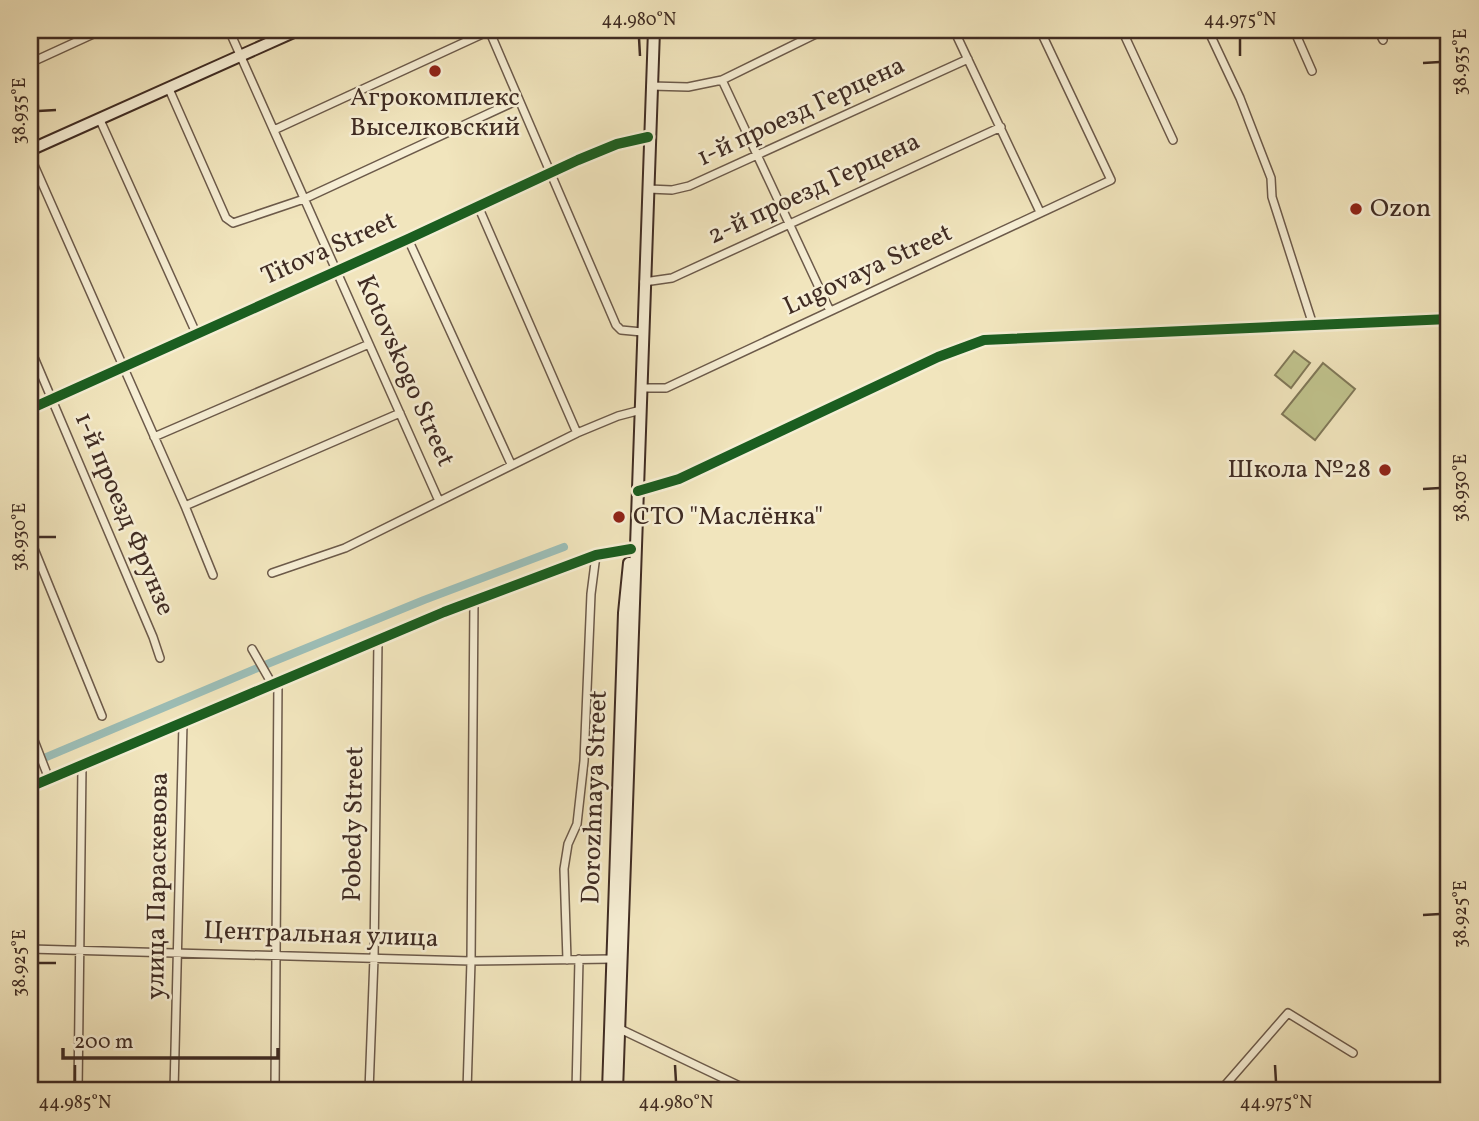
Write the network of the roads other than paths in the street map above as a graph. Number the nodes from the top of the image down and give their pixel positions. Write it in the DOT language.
graph roads {
  1 [pos="102,30"];
  2 [pos="229,30"];
  3 [pos="298,30"];
  4 [pos="489,30"];
  5 [pos="653,30"];
  6 [pos="824,30"];
  7 [pos="954,30"];
  8 [pos="1040,30"];
  9 [pos="1122,30"];
  10 [pos="1208,30"];
  11 [pos="1294,30"];
  12 [pos="1378,30"];
  13 [pos="1383,40"];
  14 [pos="240,55"];
  15 [pos="968,59"];
  16 [pos="30,63"];
  17 [pos="1312,71"];
  18 [pos="722,80"];
  19 [pos="651,86"];
  20 [pos="169,89"];
  21 [pos="518,100"];
  22 [pos="100,120"];
  23 [pos="1001,127"];
  24 [pos="274,130"];
  25 [pos="649,137"];
  26 [pos="1173,140"];
  27 [pos="30,150"];
  28 [pos="758,155"];
  29 [pos="30,156"];
  30 [pos="549,173"];
  31 [pos="648,189"];
  32 [pos="304,199"];
  33 [pos="478,206"];
  34 [pos="1040,212"];
  35 [pos="790,224"];
  36 [pos="408,239"];
  37 [pos="335,271"];
  38 [pos="643,282"];
  39 [pos="830,311"];
  40 [pos="1449,319"];
  41 [pos="1313,325"];
  42 [pos="642,332"];
  43 [pos="196,333"];
  44 [pos="369,344"];
  45 [pos="30,348"];
  46 [pos="124,367"];
  47 [pos="642,388"];
  48 [pos="52,399"];
  49 [pos="30,409"];
  50 [pos="641,410"];
  51 [pos="400,413"];
  52 [pos="577,433"];
  53 [pos="154,437"];
  54 [pos="511,464"];
  55 [pos="638,491"];
  56 [pos="439,501"];
  57 [pos="638,505"];
  58 [pos="185,506"];
  59 [pos="30,539"];
  60 [pos="631,549"];
  61 [pos="596,555"];
  62 [pos="272,573"];
  63 [pos="213,575"];
  64 [pos="474,600"];
  65 [pos="378,640"];
  66 [pos="252,649"];
  67 [pos="160,658"];
  68 [pos="275,683"];
  69 [pos="102,716"];
  70 [pos="183,723"];
  71 [pos="30,730"];
  72 [pos="82,766"];
  73 [pos="49,779"];
  74 [pos="30,787"];
  75 [pos="30,949"];
  76 [pos="81,950"];
  77 [pos="178,952"];
  78 [pos="277,954"];
  79 [pos="374,958"];
  80 [pos="579,959"];
  81 [pos="612,959"];
  82 [pos="567,960"];
  83 [pos="471,961"];
  84 [pos="615,1028"];
  85 [pos="1353,1053"];
  86 [pos="78,1091"];
  87 [pos="174,1091"];
  88 [pos="275,1091"];
  89 [pos="369,1091"];
  90 [pos="467,1091"];
  91 [pos="576,1091"];
  92 [pos="608,1091"];
  93 [pos="617,1091"];
  94 [pos="750,1091"];
  95 [pos="1220,1091"];
  1 -- 16 [label="street"];
  2 -- 14 [label="street, Kotovskogo Street"];
  3 -- 14 [label="main road"];
  4 -- 21 [label="street"];
  4 -- 24 [label="street"];
  5 -- 19 [label="main road, Dorozhnaya Street"];
  6 -- 18 [label="street"];
  7 -- 15 [label="street"];
  8 -- 34 [label="street, Lugovaya Street"];
  9 -- 26 [label="street"];
  10 -- 41 [label="street"];
  11 -- 17 [label="street"];
  12 -- 13 [label="street"];
  14 -- 20 [label="main road"];
  14 -- 24 [label="street, Kotovskogo Street"];
  15 -- 23 [label="street"];
  15 -- 28 [label="street, 1-й проезд Герцена"];
  18 -- 19 [label="street"];
  18 -- 28 [label="street"];
  19 -- 25 [label="main road, Dorozhnaya Street"];
  20 -- 22 [label="main road"];
  20 -- 32 [label="street"];
  21 -- 30 [label="street"];
  21 -- 32 [label="street"];
  22 -- 27 [label="main road"];
  22 -- 43 [label="street"];
  23 -- 34 [label="street"];
  23 -- 35 [label="street, 2-й проезд Герцена"];
  24 -- 32 [label="street, Kotovskogo Street"];
  25 -- 30 [label="street, Titova Street"];
  25 -- 31 [label="main road, Dorozhnaya Street"];
  28 -- 31 [label="street, 1-й проезд Герцена"];
  28 -- 35 [label="street"];
  29 -- 46 [label="street"];
  30 -- 33 [label="street, Titova Street"];
  30 -- 42 [label="street"];
  31 -- 38 [label="main road, Dorozhnaya Street"];
  32 -- 37 [label="street, Kotovskogo Street"];
  33 -- 36 [label="street, Titova Street"];
  33 -- 52 [label="street"];
  34 -- 39 [label="street, Lugovaya Street"];
  35 -- 38 [label="street, 2-й проезд Герцена"];
  35 -- 39 [label="street"];
  36 -- 37 [label="street, Titova Street"];
  36 -- 54 [label="street"];
  37 -- 43 [label="street, Titova Street"];
  37 -- 44 [label="street, Kotovskogo Street"];
  38 -- 42 [label="main road, Dorozhnaya Street"];
  39 -- 47 [label="street, Lugovaya Street"];
  40 -- 41 [label="street"];
  41 -- 55 [label="street"];
  42 -- 47 [label="main road, Dorozhnaya Street"];
  43 -- 46 [label="street, Titova Street"];
  44 -- 51 [label="street, Kotovskogo Street"];
  44 -- 53 [label="street"];
  45 -- 48 [label="street, 1-й проезд Фрунзе"];
  46 -- 48 [label="street, Titova Street"];
  46 -- 53 [label="street"];
  47 -- 50 [label="main road, Dorozhnaya Street"];
  48 -- 49 [label="street, Titova Street"];
  48 -- 67 [label="street, 1-й проезд Фрунзе"];
  50 -- 52 [label="street"];
  50 -- 55 [label="main road, Dorozhnaya Street"];
  51 -- 56 [label="street, Kotovskogo Street"];
  51 -- 58 [label="street"];
  52 -- 54 [label="street"];
  53 -- 58 [label="street"];
  54 -- 56 [label="street"];
  55 -- 57 [label="main road, Dorozhnaya Street"];
  56 -- 62 [label="street"];
  57 -- 60 [label="main road, Dorozhnaya Street"];
  57 -- 84 [label="main road, Dorozhnaya Street"];
  58 -- 63 [label="street"];
  59 -- 69 [label="street"];
  60 -- 61 [label="street"];
  60 -- 81 [label="main road, Dorozhnaya Street"];
  61 -- 64 [label="street"];
  61 -- 82 [label="street"];
  64 -- 65 [label="street"];
  64 -- 83 [label="street"];
  65 -- 68 [label="street"];
  65 -- 79 [label="street, Pobedy Street"];
  66 -- 68 [label="street"];
  68 -- 70 [label="street"];
  68 -- 78 [label="street"];
  70 -- 72 [label="street"];
  70 -- 77 [label="street, улица Параскевова"];
  71 -- 73 [label="street"];
  72 -- 73 [label="street"];
  72 -- 76 [label="street"];
  73 -- 74 [label="street"];
  75 -- 76 [label="street, Центральная улица"];
  76 -- 77 [label="street, Центральная улица"];
  76 -- 86 [label="street"];
  77 -- 78 [label="street, Центральная улица"];
  77 -- 87 [label="street, улица Параскевова"];
  78 -- 79 [label="street, Центральная улица"];
  78 -- 88 [label="street"];
  79 -- 83 [label="street, Центральная улица"];
  79 -- 89 [label="street, Pobedy Street"];
  80 -- 81 [label="street, Центральная улица"];
  80 -- 82 [label="street, Центральная улица"];
  80 -- 91 [label="street"];
  81 -- 84 [label="main road, Dorozhnaya Street"];
  82 -- 83 [label="street, Центральная улица"];
  83 -- 90 [label="street"];
  84 -- 92 [label="main road, Dorozhnaya Street"];
  84 -- 93 [label="main road, Dorozhnaya Street"];
  84 -- 94 [label="street"];
  85 -- 95 [label="street"];
}
